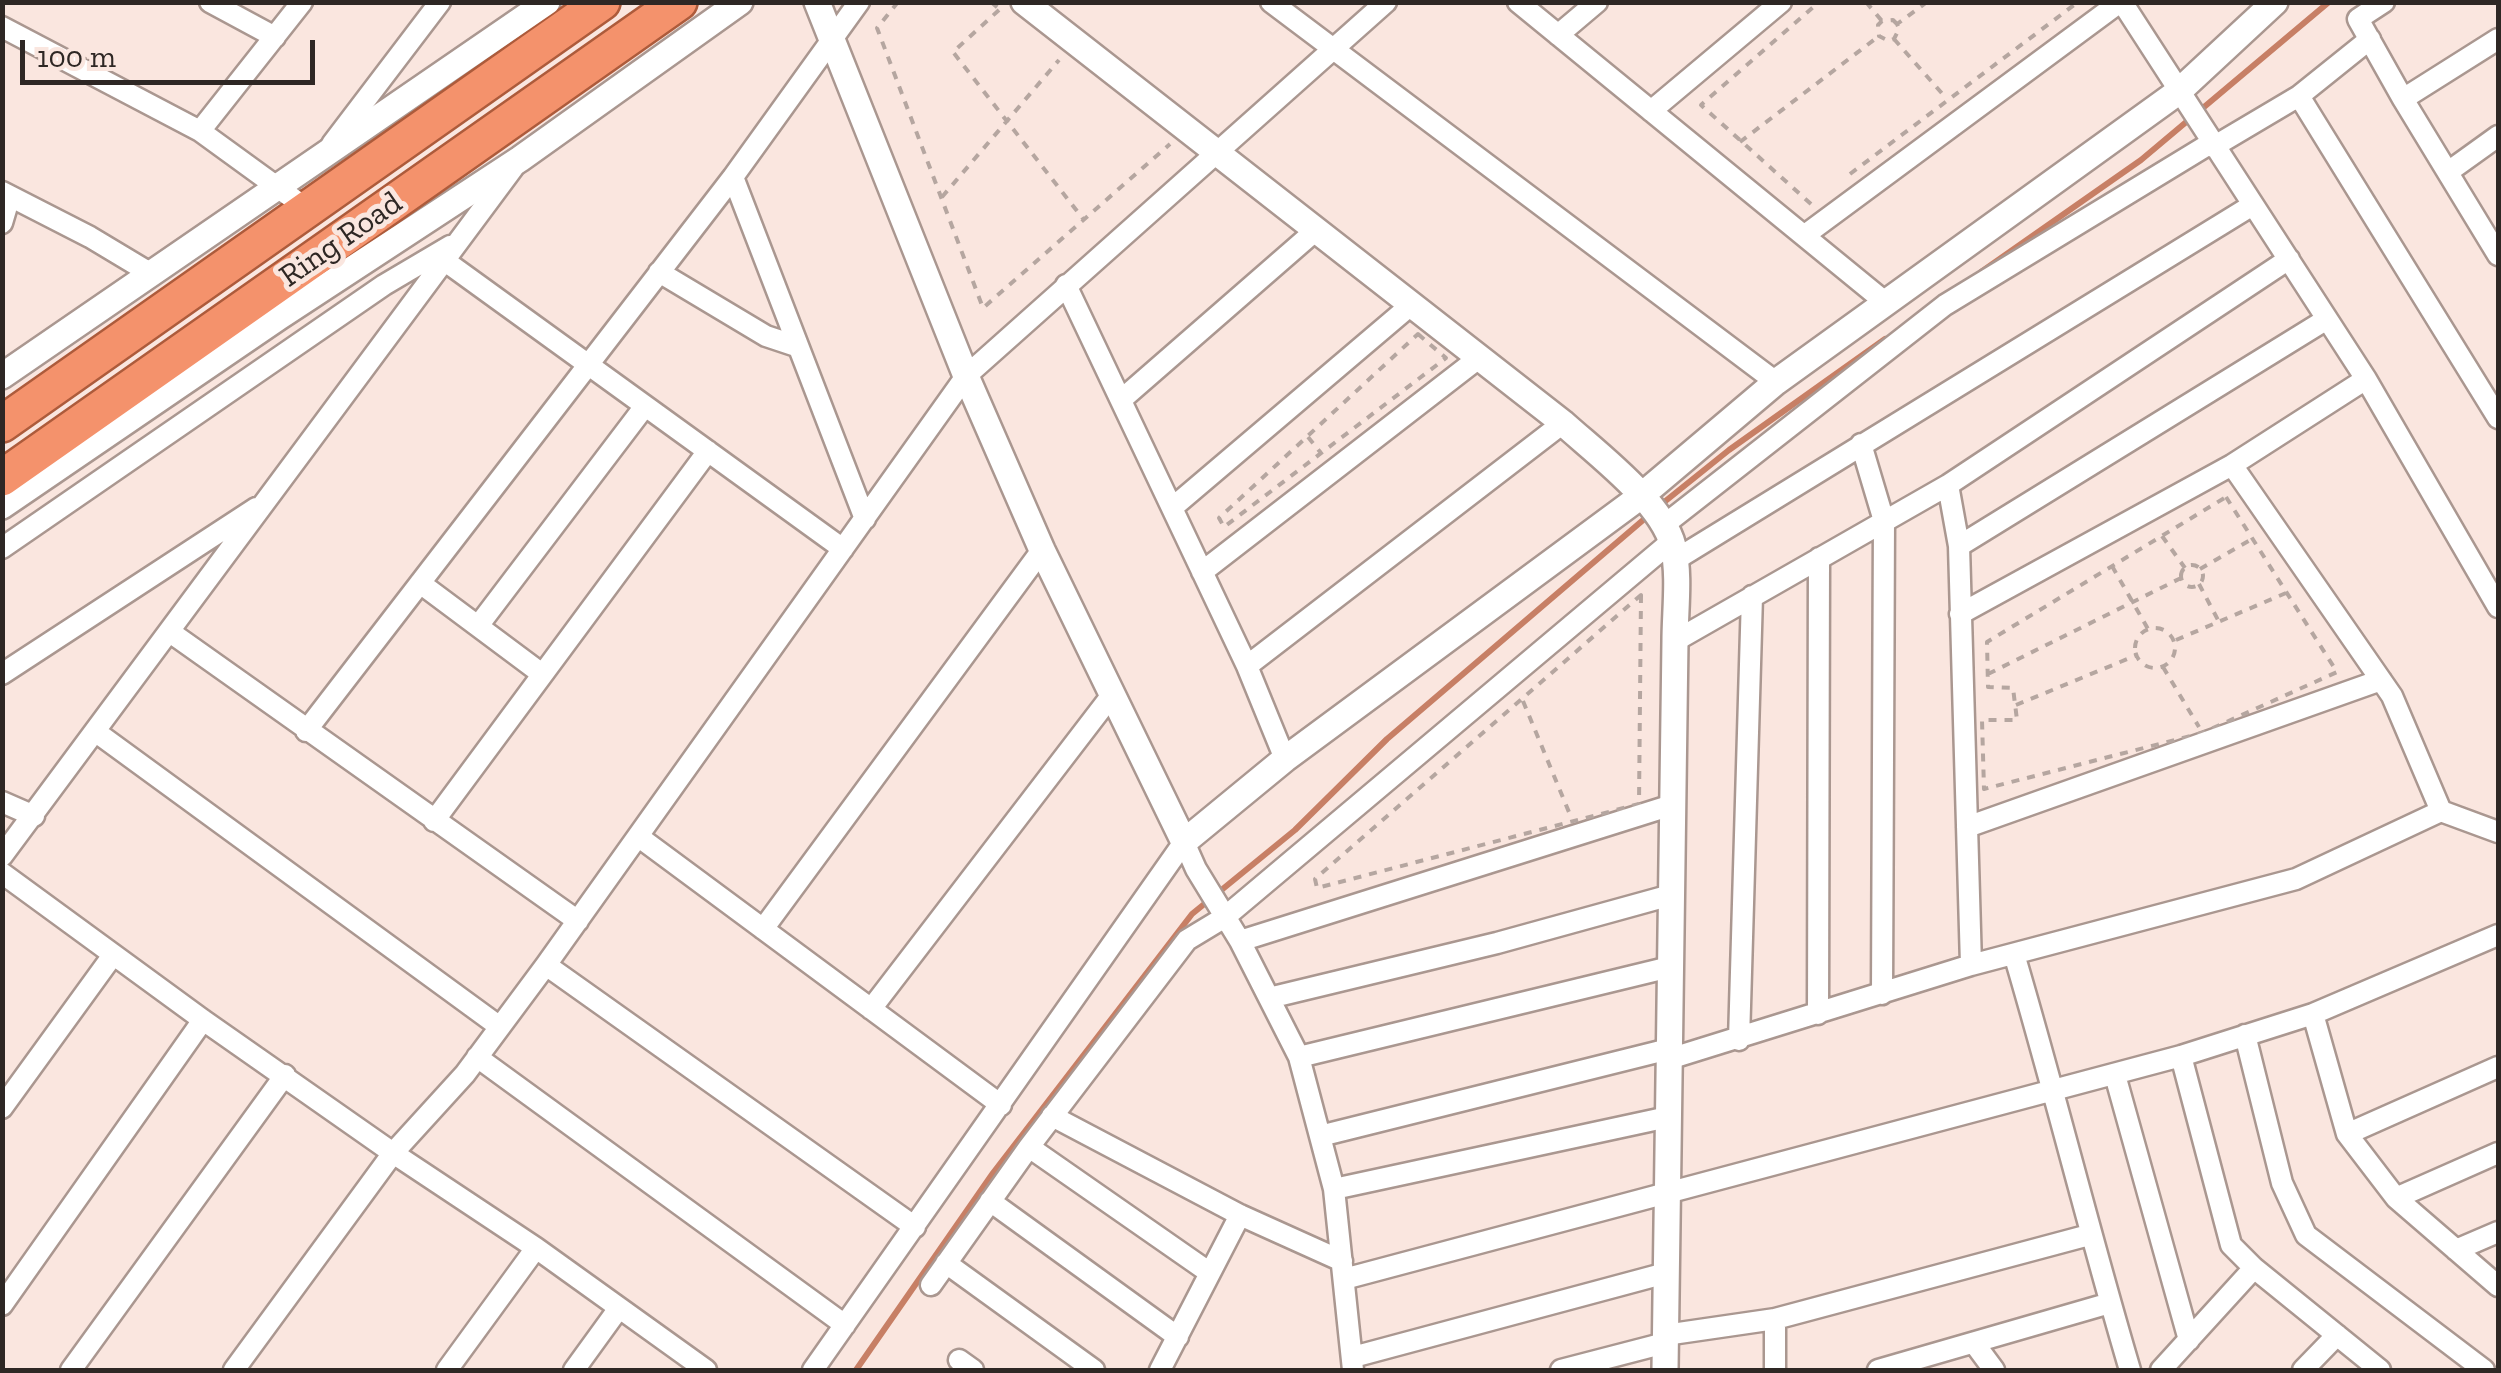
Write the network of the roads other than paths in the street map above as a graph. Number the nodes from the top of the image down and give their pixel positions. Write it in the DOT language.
graph roads {
  1 [pos="210,2"];
  2 [pos="302,2"];
  3 [pos="440,2"];
  4 [pos="547,2"];
  5 [pos="602,2"];
  6 [pos="679,2"];
  7 [pos="740,2"];
  8 [pos="817,2"];
  9 [pos="859,2"];
  10 [pos="1271,2"];
  11 [pos="1386,2"];
  12 [pos="1518,2"];
  13 [pos="1597,2"];
  14 [pos="1781,2"];
  15 [pos="2121,2"];
  16 [pos="2275,2"];
  17 [pos="2384,2"];
  18 [pos="1012,6"];
  19 [pos="2,27"];
  20 [pos="1558,35"];
  21 [pos="275,37"];
  22 [pos="830,38"];
  23 [pos="2370,39"];
  24 [pos="2498,39"];
  25 [pos="1332,49"];
  26 [pos="2179,95"];
  27 [pos="2300,96"];
  28 [pos="2403,99"];
  29 [pos="1651,111"];
  30 [pos="200,131"];
  31 [pos="2498,136"];
  32 [pos="2210,142"];
  33 [pos="1215,152"];
  34 [pos="322,158"];
  35 [pos="520,159"];
  36 [pos="2448,172"];
  37 [pos="733,177"];
  38 [pos="276,188"];
  39 [pos="6,194"];
  40 [pos="2251,206"];
  41 [pos="306,208"];
  42 [pos="2,223"];
  43 [pos="1315,231"];
  44 [pos="1805,236"];
  45 [pos="460,240"];
  46 [pos="2498,255"];
  47 [pos="2289,259"];
  48 [pos="444,261"];
  49 [pos="660,272"];
  50 [pos="150,274"];
  51 [pos="1066,285"];
  52 [pos="1884,302"];
  53 [pos="1411,305"];
  54 [pos="2327,319"];
  55 [pos="796,346"];
  56 [pos="1480,357"];
  57 [pos="588,365"];
  58 [pos="2,376"];
  59 [pos="966,376"];
  60 [pos="2366,379"];
  61 [pos="1776,382"];
  62 [pos="1121,400"];
  63 [pos="644,406"];
  64 [pos="2498,418"];
  65 [pos="1563,423"];
  66 [pos="2,424"];
  67 [pos="1861,444"];
  68 [pos="708,451"];
  69 [pos="2232,465"];
  70 [pos="2,478"];
  71 [pos="1948,484"];
  72 [pos="268,500"];
  73 [pos="2,506"];
  74 [pos="1172,508"];
  75 [pos="864,519"];
  76 [pos="1884,521"];
  77 [pos="1660,524"];
  78 [pos="1959,546"];
  79 [pos="2,548"];
  80 [pos="843,549"];
  81 [pos="1042,550"];
  82 [pos="1819,558"];
  83 [pos="1202,572"];
  84 [pos="420,583"];
  85 [pos="1752,596"];
  86 [pos="2498,607"];
  87 [pos="1960,614"];
  88 [pos="478,626"];
  89 [pos="170,632"];
  90 [pos="1675,641"];
  91 [pos="1247,666"];
  92 [pos="2,674"];
  93 [pos="542,674"];
  94 [pos="2381,680"];
  95 [pos="1112,696"];
  96 [pos="306,731"];
  97 [pos="96,732"];
  98 [pos="1285,759"];
  99 [pos="2,802"];
  100 [pos="1672,805"];
  101 [pos="2441,810"];
  102 [pos="34,816"];
  103 [pos="434,821"];
  104 [pos="1966,826"];
  105 [pos="2498,832"];
  106 [pos="639,836"];
  107 [pos="1184,842"];
  108 [pos="2,856"];
  109 [pos="2,873"];
  110 [pos="1671,895"];
  111 [pos="1221,911"];
  112 [pos="578,921"];
  113 [pos="763,929"];
  114 [pos="2498,935"];
  115 [pos="1240,941"];
  116 [pos="2014,954"];
  117 [pos="114,955"];
  118 [pos="546,965"];
  119 [pos="1971,965"];
  120 [pos="1670,967"];
  121 [pos="1882,994"];
  122 [pos="1269,998"];
  123 [pos="871,1008"];
  124 [pos="1818,1014"];
  125 [pos="2313,1014"];
  126 [pos="203,1020"];
  127 [pos="500,1027"];
  128 [pos="2246,1035"];
  129 [pos="1739,1040"];
  130 [pos="1669,1054"];
  131 [pos="2181,1056"];
  132 [pos="477,1057"];
  133 [pos="1299,1057"];
  134 [pos="2498,1067"];
  135 [pos="284,1076"];
  136 [pos="2115,1076"];
  137 [pos="2055,1092"];
  138 [pos="1001,1105"];
  139 [pos="2,1108"];
  140 [pos="1052,1116"];
  141 [pos="1668,1116"];
  142 [pos="2347,1134"];
  143 [pos="1320,1136"];
  144 [pos="1028,1147"];
  145 [pos="392,1153"];
  146 [pos="2498,1153"];
  147 [pos="1334,1190"];
  148 [pos="1667,1194"];
  149 [pos="2396,1198"];
  150 [pos="990,1201"];
  151 [pos="1240,1215"];
  152 [pos="915,1227"];
  153 [pos="2498,1232"];
  154 [pos="2089,1235"];
  155 [pos="536,1248"];
  156 [pos="2456,1250"];
  157 [pos="946,1263"];
  158 [pos="2254,1268"];
  159 [pos="1343,1270"];
  160 [pos="1210,1273"];
  161 [pos="1666,1273"];
  162 [pos="930,1286"];
  163 [pos="2498,1286"];
  164 [pos="2110,1303"];
  165 [pos="2,1305"];
  166 [pos="619,1308"];
  167 [pos="1774,1319"];
  168 [pos="845,1325"];
  169 [pos="2337,1336"];
  170 [pos="1178,1337"];
  171 [pos="1665,1339"];
  172 [pos="2189,1340"];
  173 [pos="1974,1343"];
  174 [pos="1353,1364"];
  175 [pos="71,1370"];
  176 [pos="234,1370"];
  177 [pos="448,1370"];
  178 [pos="574,1370"];
  179 [pos="706,1370"];
  180 [pos="813,1370"];
  181 [pos="1094,1370"];
  182 [pos="1160,1370"];
  183 [pos="1561,1370"];
  184 [pos="1664,1370"];
  185 [pos="1775,1370"];
  186 [pos="1878,1370"];
  187 [pos="1994,1370"];
  188 [pos="2130,1370"];
  189 [pos="2162,1370"];
  190 [pos="2303,1370"];
  191 [pos="2380,1370"];
  192 [pos="2484,1370"];
  1 -- 21 [label="street"];
  2 -- 21 [label="street"];
  3 -- 34 [label="street"];
  4 -- 34 [label="street"];
  5 -- 41 [label="highway, Ring Road"];
  6 -- 70 [label="highway, Ring Road"];
  7 -- 35 [label="street"];
  8 -- 22 [label="street"];
  9 -- 22 [label="street"];
  10 -- 25 [label="street"];
  11 -- 25 [label="street"];
  12 -- 20 [label="street"];
  13 -- 20 [label="street"];
  14 -- 29 [label="street"];
  15 -- 26 [label="street"];
  15 -- 44 [label="street"];
  16 -- 26 [label="street"];
  17 -- 23 [label="street"];
  18 -- 33 [label="street"];
  19 -- 30 [label="street"];
  20 -- 29 [label="street"];
  21 -- 30 [label="street"];
  22 -- 37 [label="street"];
  22 -- 59 [label="street"];
  23 -- 27 [label="street"];
  23 -- 28 [label="street"];
  24 -- 28 [label="street"];
  25 -- 33 [label="street"];
  25 -- 61 [label="street"];
  26 -- 32 [label="street"];
  26 -- 52 [label="street"];
  27 -- 32 [label="street"];
  27 -- 64 [label="street"];
  28 -- 36 [label="street"];
  29 -- 44 [label="street"];
  30 -- 38 [label="street"];
  31 -- 36 [label="street"];
  32 -- 40 [label="street"];
  32 -- 77 [label="street"];
  33 -- 43 [label="street"];
  33 -- 51 [label="street"];
  34 -- 38 [label="street"];
  35 -- 45 [label="street"];
  35 -- 73 [label="street"];
  36 -- 46 [label="street"];
  37 -- 49 [label="street"];
  37 -- 55 [label="street"];
  38 -- 41 [label="street"];
  38 -- 50 [label="street"];
  39 -- 42 [label="street"];
  39 -- 50 [label="street"];
  40 -- 47 [label="street"];
  40 -- 67 [label="street"];
  41 -- 66 [label="highway, Ring Road"];
  43 -- 53 [label="street"];
  43 -- 62 [label="street"];
  44 -- 52 [label="street"];
  45 -- 48 [label="street"];
  45 -- 79 [label="street"];
  47 -- 54 [label="street"];
  47 -- 71 [label="street"];
  48 -- 57 [label="street"];
  48 -- 72 [label="street"];
  49 -- 55 [label="street"];
  49 -- 57 [label="street"];
  50 -- 58 [label="street"];
  51 -- 59 [label="street"];
  51 -- 62 [label="street"];
  52 -- 61 [label="street"];
  53 -- 56 [label="street"];
  53 -- 74 [label="street"];
  54 -- 60 [label="street"];
  54 -- 78 [label="street"];
  55 -- 75 [label="street"];
  56 -- 65 [label="street"];
  56 -- 83 [label="street"];
  57 -- 63 [label="street"];
  57 -- 84 [label="street"];
  59 -- 75 [label="street"];
  59 -- 81 [label="street"];
  60 -- 69 [label="street"];
  60 -- 86 [label="street"];
  61 -- 77 [label="street"];
  62 -- 74 [label="street"];
  63 -- 68 [label="street"];
  63 -- 88 [label="street"];
  65 -- 77 [label="street"];
  65 -- 91 [label="street"];
  67 -- 76 [label="street"];
  67 -- 77 [label="street"];
  68 -- 80 [label="street"];
  68 -- 93 [label="street"];
  69 -- 87 [label="street"];
  69 -- 94 [label="street"];
  71 -- 76 [label="street"];
  71 -- 78 [label="street"];
  72 -- 89 [label="street"];
  72 -- 92 [label="street"];
  74 -- 83 [label="street"];
  75 -- 80 [label="street"];
  76 -- 82 [label="street"];
  76 -- 121 [label="street"];
  77 -- 90 [label="street"];
  77 -- 98 [label="street"];
  77 -- 111 [label="street"];
  78 -- 87 [label="street"];
  80 -- 106 [label="street"];
  81 -- 95 [label="street"];
  81 -- 113 [label="street"];
  82 -- 85 [label="street"];
  82 -- 124 [label="street"];
  83 -- 91 [label="street"];
  84 -- 88 [label="street"];
  84 -- 96 [label="street"];
  85 -- 90 [label="street"];
  85 -- 129 [label="street"];
  87 -- 104 [label="street"];
  88 -- 93 [label="street"];
  89 -- 96 [label="street"];
  89 -- 97 [label="street"];
  90 -- 100 [label="street"];
  91 -- 98 [label="street"];
  93 -- 103 [label="street"];
  94 -- 101 [label="street"];
  94 -- 104 [label="street"];
  95 -- 107 [label="street"];
  95 -- 123 [label="street"];
  96 -- 103 [label="street"];
  97 -- 102 [label="street"];
  97 -- 127 [label="street"];
  98 -- 107 [label="street"];
  99 -- 102 [label="street"];
  100 -- 110 [label="street"];
  100 -- 115 [label="street"];
  101 -- 105 [label="street"];
  101 -- 116 [label="street"];
  102 -- 108 [label="street"];
  103 -- 112 [label="street"];
  104 -- 119 [label="street"];
  106 -- 112 [label="street"];
  106 -- 113 [label="street"];
  107 -- 111 [label="street"];
  107 -- 138 [label="street"];
  109 -- 117 [label="street"];
  110 -- 120 [label="street"];
  110 -- 122 [label="street"];
  111 -- 115 [label="street"];
  111 -- 140 [label="street"];
  112 -- 118 [label="street"];
  113 -- 123 [label="street"];
  114 -- 125 [label="street"];
  115 -- 122 [label="street"];
  116 -- 119 [label="street"];
  116 -- 137 [label="street"];
  117 -- 126 [label="street"];
  117 -- 139 [label="street"];
  118 -- 127 [label="street"];
  118 -- 152 [label="street"];
  119 -- 121 [label="street"];
  120 -- 130 [label="street"];
  120 -- 133 [label="street"];
  121 -- 124 [label="street"];
  122 -- 133 [label="street"];
  123 -- 138 [label="street"];
  124 -- 129 [label="street"];
  125 -- 128 [label="street"];
  125 -- 142 [label="street"];
  126 -- 135 [label="street"];
  126 -- 165 [label="street"];
  127 -- 132 [label="street"];
  128 -- 131 [label="street"];
  128 -- 192 [label="street"];
  129 -- 130 [label="street"];
  130 -- 141 [label="street"];
  130 -- 143 [label="street"];
  131 -- 136 [label="street"];
  131 -- 158 [label="street"];
  132 -- 145 [label="street"];
  132 -- 168 [label="street"];
  133 -- 143 [label="street"];
  134 -- 142 [label="street"];
  135 -- 145 [label="street"];
  135 -- 175 [label="street"];
  136 -- 137 [label="street"];
  136 -- 172 [label="street"];
  137 -- 148 [label="street"];
  137 -- 154 [label="street"];
  138 -- 152 [label="street"];
  140 -- 144 [label="street"];
  140 -- 151 [label="street"];
  141 -- 147 [label="street"];
  141 -- 148 [label="street"];
  142 -- 149 [label="street"];
  143 -- 147 [label="street"];
  144 -- 150 [label="street"];
  144 -- 160 [label="street"];
  145 -- 155 [label="street"];
  145 -- 176 [label="street"];
  146 -- 149 [label="street"];
  147 -- 159 [label="street"];
  148 -- 159 [label="street"];
  148 -- 161 [label="street"];
  149 -- 156 [label="street"];
  150 -- 157 [label="street"];
  150 -- 170 [label="street"];
  151 -- 159 [label="street"];
  151 -- 160 [label="street"];
  152 -- 168 [label="street"];
  153 -- 156 [label="street"];
  154 -- 164 [label="street"];
  154 -- 167 [label="street"];
  155 -- 166 [label="street"];
  155 -- 177 [label="street"];
  156 -- 163 [label="street"];
  157 -- 162 [label="street"];
  157 -- 181 [label="street"];
  158 -- 169 [label="street"];
  158 -- 172 [label="street"];
  159 -- 174 [label="street"];
  160 -- 170 [label="street"];
  161 -- 171 [label="street"];
  161 -- 174 [label="street"];
  164 -- 173 [label="street"];
  164 -- 188 [label="street"];
  166 -- 178 [label="street"];
  166 -- 179 [label="street"];
  167 -- 171 [label="street"];
  167 -- 185 [label="street"];
  168 -- 180 [label="street"];
  169 -- 190 [label="street"];
  169 -- 191 [label="street"];
  170 -- 182 [label="street"];
  171 -- 183 [label="street"];
  171 -- 184 [label="street"];
  172 -- 189 [label="street"];
  173 -- 186 [label="street"];
  173 -- 187 [label="street"];
}
